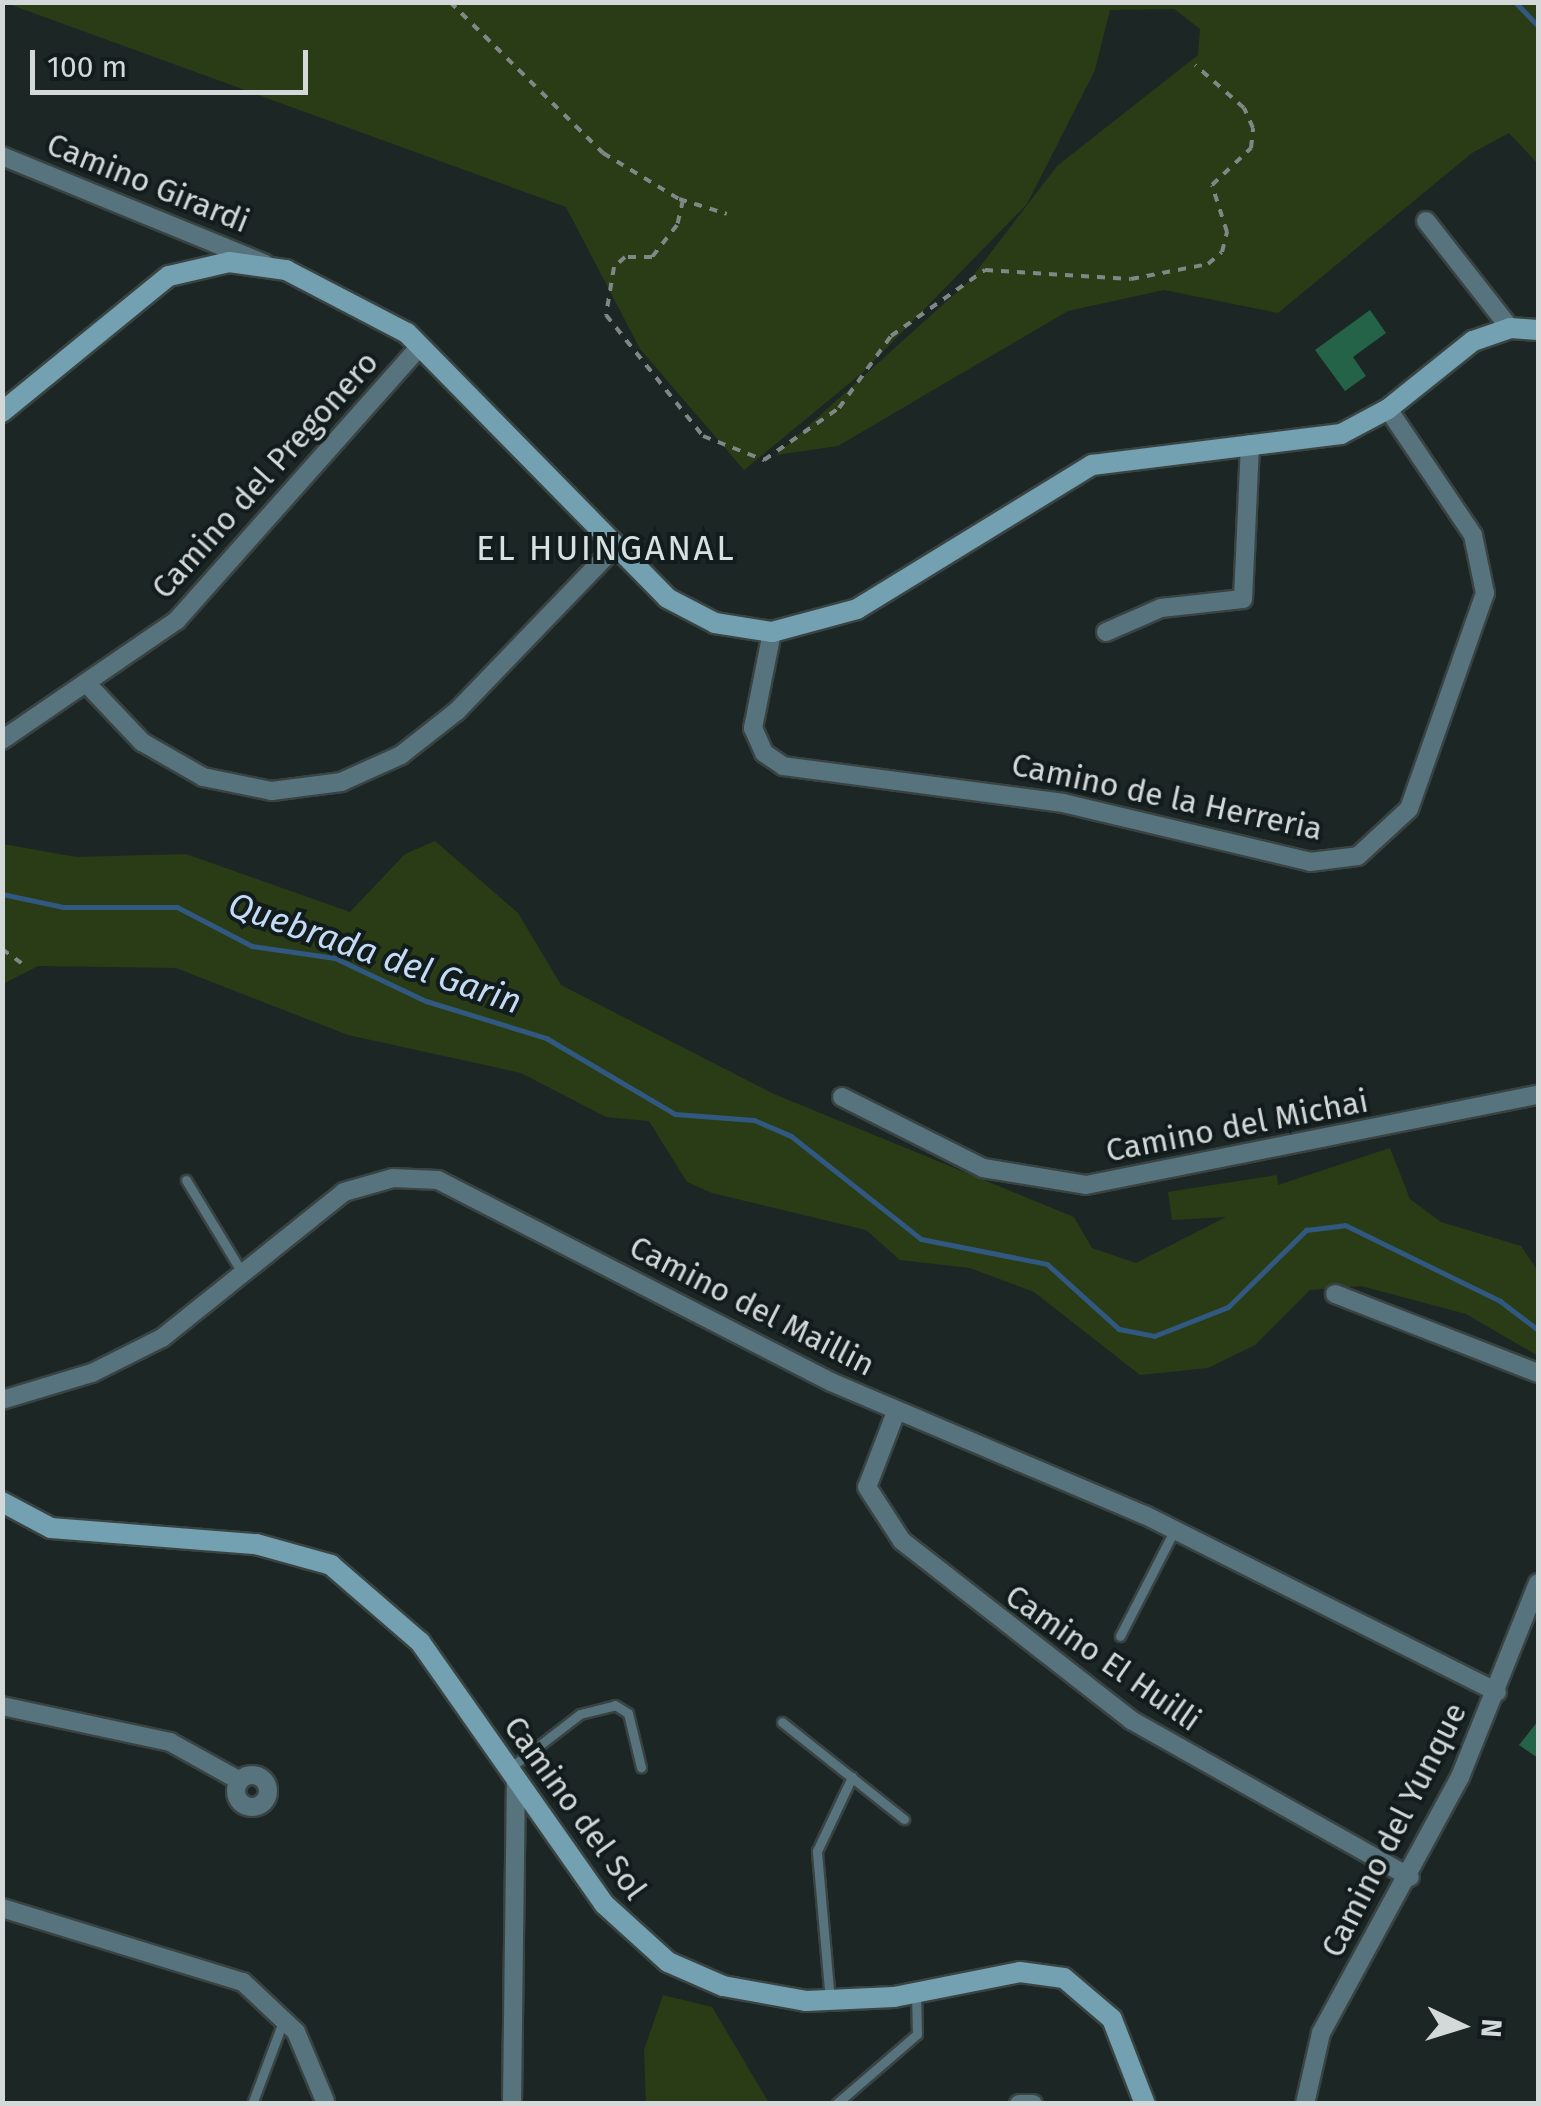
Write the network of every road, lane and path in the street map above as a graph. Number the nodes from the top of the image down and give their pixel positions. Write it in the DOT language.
graph roads {
  1 [pos="450,2"];
  2 [pos="1195,65"];
  3 [pos="2,156"];
  4 [pos="683,200"];
  5 [pos="727,214"];
  6 [pos="1426,221"];
  7 [pos="270,266"];
  8 [pos="1510,328"];
  9 [pos="1538,330"];
  10 [pos="420,346"];
  11 [pos="1388,409"];
  12 [pos="2,412"];
  13 [pos="1250,444"];
  14 [pos="614,548"];
  15 [pos="772,632"];
  16 [pos="1106,632"];
  17 [pos="90,687"];
  18 [pos="2,740"];
  19 [pos="2,949"];
  20 [pos="21,963"];
  21 [pos="1538,1096"];
  22 [pos="842,1097"];
  23 [pos="186,1180"];
  24 [pos="243,1274"];
  25 [pos="1335,1294"];
  26 [pos="1538,1373"];
  27 [pos="2,1400"];
  28 [pos="896,1412"];
  29 [pos="2,1502"];
  30 [pos="1175,1529"];
  31 [pos="1538,1583"];
  32 [pos="1120,1636"];
  33 [pos="1497,1692"];
  34 [pos="2,1706"];
  35 [pos="782,1722"];
  36 [pos="641,1767"];
  37 [pos="512,1774"];
  38 [pos="852,1777"];
  39 [pos="240,1781"];
  40 [pos="904,1818"];
  41 [pos="1410,1877"];
  42 [pos="2,1908"];
  43 [pos="916,1994"];
  44 [pos="830,2002"];
  45 [pos="285,2017"];
  46 [pos="327,2103"];
  47 [pos="252,2104"];
  48 [pos="512,2104"];
  49 [pos="836,2104"];
  50 [pos="1020,2104"];
  51 [pos="1033,2104"];
  52 [pos="1145,2104"];
  53 [pos="1304,2104"];
  1 -- 4 [label="path"];
  2 -- 4 [label="path"];
  3 -- 7 [label="street, Camino Girardi"];
  4 -- 5 [label="path"];
  6 -- 8 [label="street"];
  7 -- 10 [label="street"];
  7 -- 12 [label="street"];
  8 -- 9 [label="street"];
  8 -- 11 [label="street"];
  10 -- 14 [label="street"];
  10 -- 17 [label="street, Camino del Pregonero"];
  11 -- 13 [label="street"];
  11 -- 15 [label="street, Camino de la Herreria"];
  13 -- 15 [label="street"];
  13 -- 16 [label="street"];
  14 -- 15 [label="street"];
  14 -- 17 [label="street"];
  17 -- 18 [label="street, Camino del Pregonero"];
  19 -- 20 [label="path"];
  21 -- 22 [label="street, Camino del Michai"];
  23 -- 24 [label="lane"];
  24 -- 27 [label="street, Camino del Maillin"];
  24 -- 28 [label="street, Camino del Maillin"];
  25 -- 26 [label="street"];
  28 -- 30 [label="street, Camino del Maillin"];
  28 -- 41 [label="street, Camino El Huilli"];
  29 -- 37 [label="street, Camino del Sol"];
  30 -- 32 [label="lane"];
  30 -- 33 [label="street, Camino del Maillin"];
  31 -- 33 [label="street, Camino del Yunque"];
  33 -- 41 [label="street, Camino del Yunque"];
  34 -- 39 [label="street"];
  35 -- 38 [label="lane"];
  36 -- 37 [label="lane"];
  37 -- 44 [label="street, Camino del Sol"];
  37 -- 48 [label="street"];
  38 -- 40 [label="lane"];
  38 -- 44 [label="lane"];
  41 -- 53 [label="street, Camino del Yunque"];
  42 -- 45 [label="street"];
  43 -- 44 [label="street, Camino del Sol"];
  43 -- 49 [label="lane"];
  43 -- 52 [label="street, Camino del Sol"];
  45 -- 46 [label="street"];
  45 -- 47 [label="lane"];
  50 -- 51 [label="street"];
}
